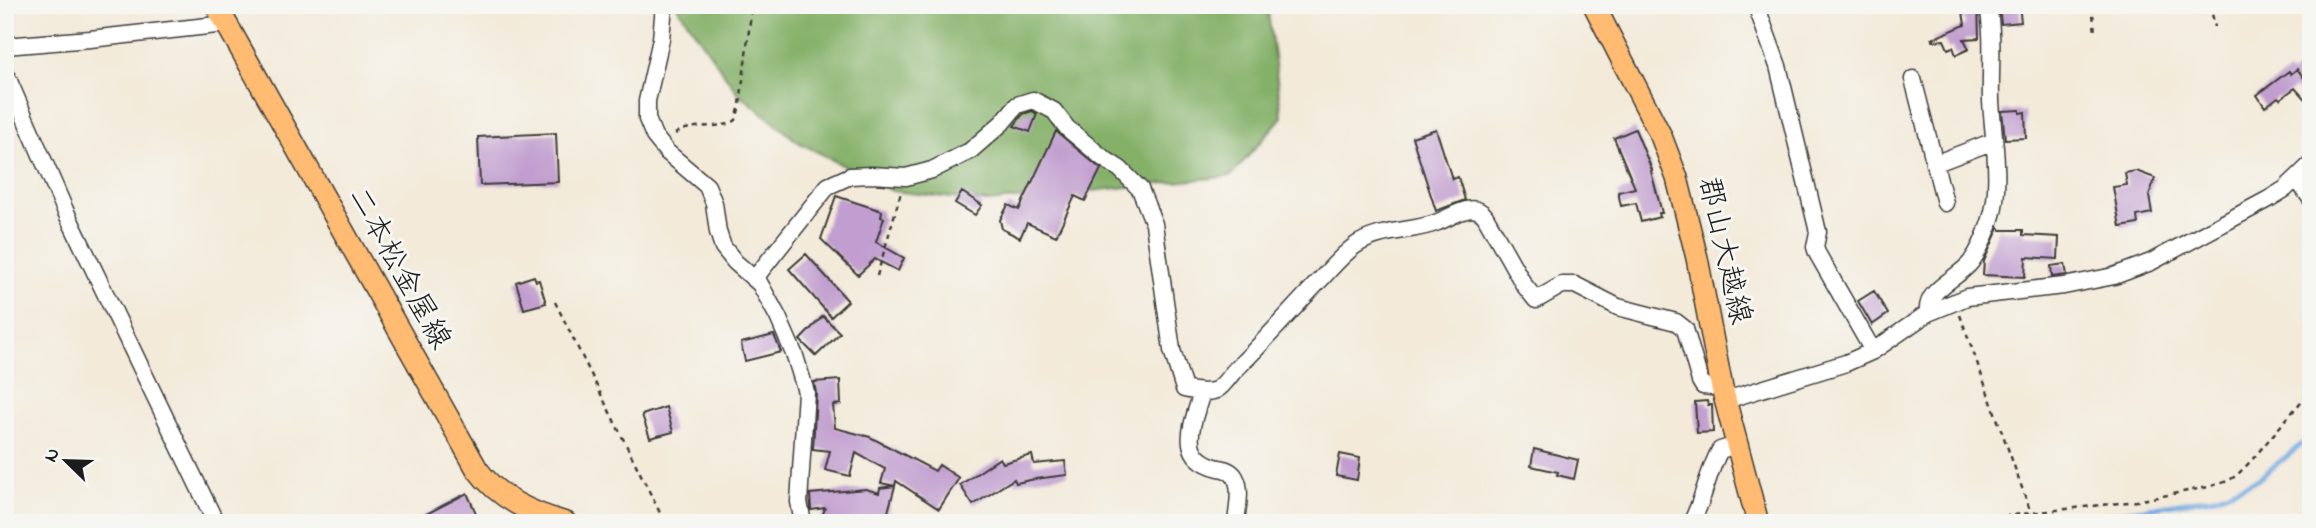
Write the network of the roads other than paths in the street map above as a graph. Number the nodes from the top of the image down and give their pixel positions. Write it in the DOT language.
graph roads {
  1 [pos="664,5"];
  2 [pos="1594,5"];
  3 [pos="1756,5"];
  4 [pos="1988,5"];
  5 [pos="221,15"];
  6 [pos="5,46"];
  7 [pos="5,72"];
  8 [pos="1913,79"];
  9 [pos="1994,141"];
  10 [pos="1934,164"];
  11 [pos="2311,164"];
  12 [pos="2297,179"];
  13 [pos="2311,199"];
  14 [pos="1945,204"];
  15 [pos="755,278"];
  16 [pos="1928,313"];
  17 [pos="1872,351"];
  18 [pos="1202,392"];
  19 [pos="1724,394"];
  20 [pos="1737,444"];
  21 [pos="216,523"];
  22 [pos="566,523"];
  23 [pos="803,523"];
  24 [pos="1236,523"];
  25 [pos="1691,523"];
  26 [pos="1758,523"];
  1 -- 15 [label="street"];
  2 -- 19 [label="main road, 郡山大越線"];
  3 -- 17 [label="street"];
  4 -- 9 [label="street"];
  5 -- 6 [label="street"];
  5 -- 22 [label="main road, 二本松金屋線"];
  7 -- 21 [label="street"];
  8 -- 10 [label="street"];
  9 -- 10 [label="street"];
  9 -- 16 [label="street"];
  10 -- 14 [label="street"];
  11 -- 12 [label="street"];
  12 -- 13 [label="street"];
  12 -- 16 [label="street"];
  15 -- 18 [label="street"];
  15 -- 23 [label="street"];
  16 -- 17 [label="street"];
  17 -- 19 [label="street"];
  18 -- 19 [label="street"];
  18 -- 24 [label="street"];
  19 -- 20 [label="main road, 郡山大越線"];
  20 -- 25 [label="street"];
  20 -- 26 [label="main road, 郡山大越線"];
}
